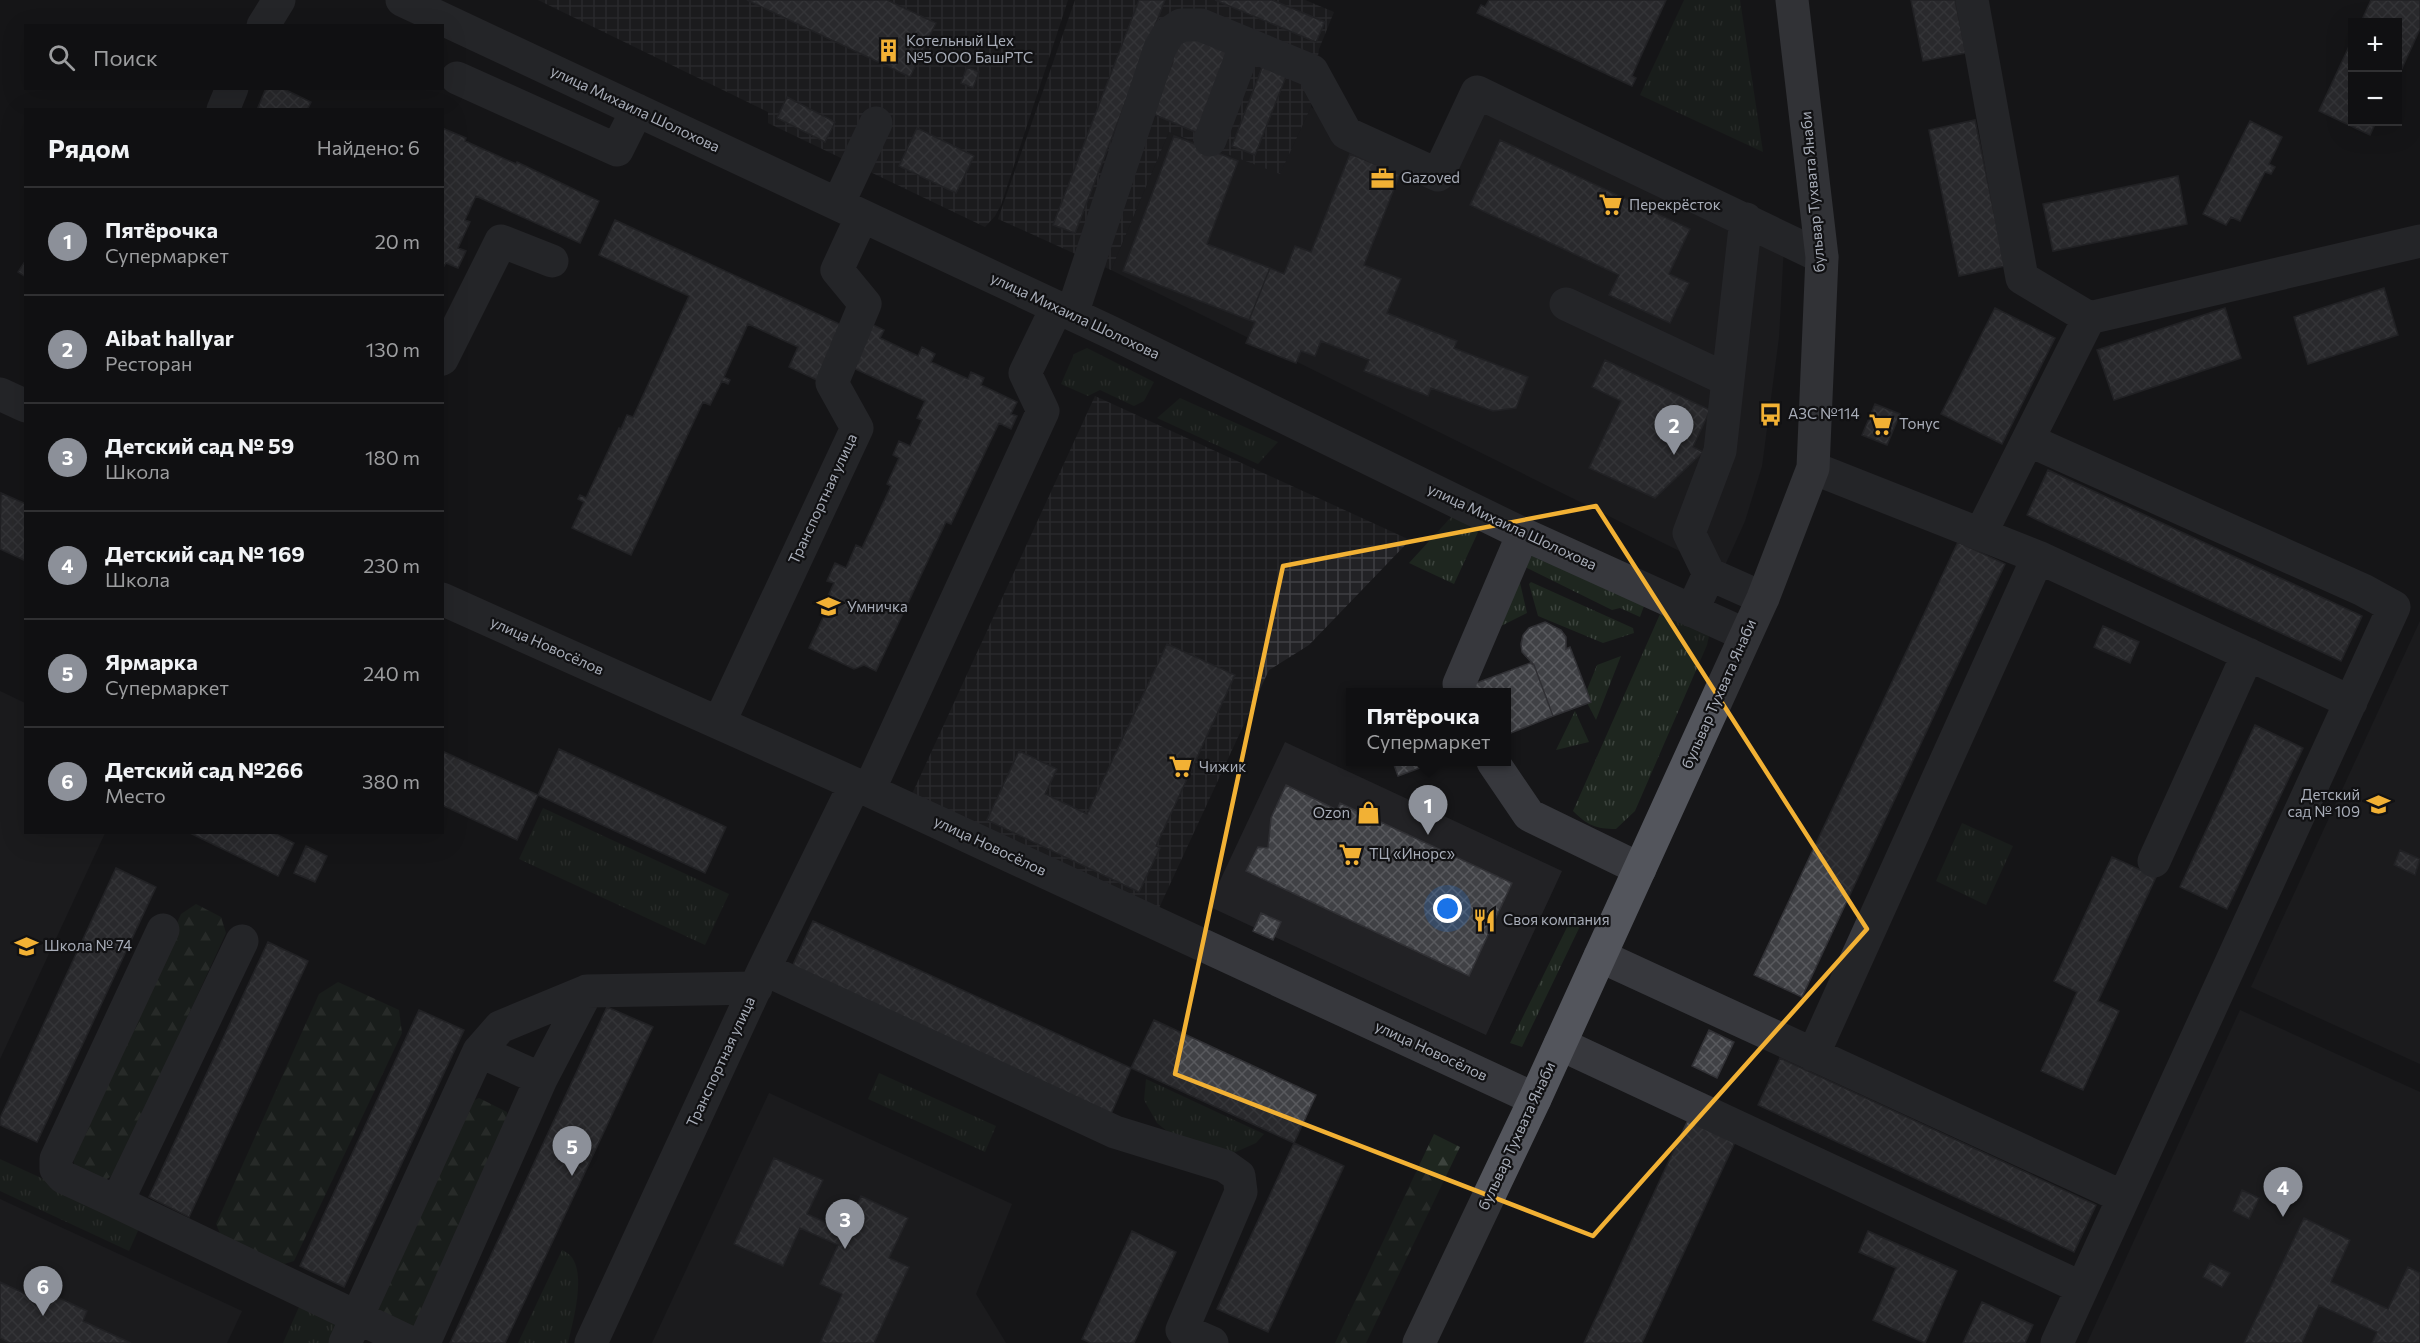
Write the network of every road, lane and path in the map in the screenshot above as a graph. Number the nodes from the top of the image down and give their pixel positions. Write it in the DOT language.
graph roads {
  1 [pos="279,0"];
  2 [pos="402,0"];
  3 [pos="1792,0"];
  4 [pos="1972,0"];
  5 [pos="264,24"];
  6 [pos="1246,44"];
  7 [pos="457,78"];
  8 [pos="231,90"];
  9 [pos="224,108"];
  10 [pos="637,110"];
  11 [pos="876,123"];
  12 [pos="1210,140"];
  13 [pos="850,210"];
  14 [pos="1746,219"];
  15 [pos="2420,241"];
  16 [pos="1822,256"];
  17 [pos="552,261"];
  18 [pos="1566,304"];
  19 [pos="1064,311"];
  20 [pos="2089,318"];
  21 [pos="444,355"];
  22 [pos="1728,380"];
  23 [pos="0,394"];
  24 [pos="24,405"];
  25 [pos="2028,440"];
  26 [pos="1813,468"];
  27 [pos="1982,533"];
  28 [pos="1523,534"];
  29 [pos="2038,557"];
  30 [pos="1709,574"];
  31 [pos="1763,598"];
  32 [pos="444,600"];
  33 [pos="1692,611"];
  34 [pos="1746,635"];
  35 [pos="2248,654"];
  36 [pos="1459,684"];
  37 [pos="2351,702"];
  38 [pos="719,723"];
  39 [pos="1496,766"];
  40 [pos="862,787"];
  41 [pos="2154,861"];
  42 [pos="1640,869"];
  43 [pos="164,930"];
  44 [pos="242,941"];
  45 [pos="1600,956"];
  46 [pos="760,979"];
  47 [pos="587,991"];
  48 [pos="1560,1044"];
  49 [pos="479,1051"];
  50 [pos="1813,1055"];
  51 [pos="541,1079"];
  52 [pos="1535,1099"];
  53 [pos="2123,1197"];
  54 [pos="117,1202"];
  55 [pos="2082,1288"];
  56 [pos="351,1330"];
  57 [pos="1179,1336"];
  58 [pos="411,1343"];
  59 [pos="424,1343"];
  60 [pos="591,1343"];
  61 [pos="1212,1343"];
  62 [pos="1419,1343"];
  63 [pos="2057,1343"];
  1 -- 5 [label="street"];
  2 -- 10 [label="street, улица Михаила Шолохова"];
  3 -- 16 [label="main road, бульвар Тухвата Янаби"];
  4 -- 20 [label="street"];
  6 -- 12 [label="street"];
  6 -- 14 [label="street"];
  6 -- 19 [label="street"];
  7 -- 10 [label="street"];
  8 -- 9 [label="street"];
  10 -- 13 [label="street, улица Михаила Шолохова"];
  11 -- 13 [label="street"];
  13 -- 19 [label="street, улица Михаила Шолохова"];
  13 -- 38 [label="street, Транспортная улица"];
  14 -- 16 [label="street"];
  14 -- 22 [label="street"];
  15 -- 20 [label="street"];
  16 -- 26 [label="main road, бульвар Тухвата Янаби"];
  17 -- 21 [label="street"];
  18 -- 22 [label="street"];
  19 -- 28 [label="street, улица Михаила Шолохова"];
  19 -- 40 [label="street, Транспортная улица"];
  20 -- 25 [label="street"];
  22 -- 30 [label="street"];
  23 -- 24 [label="street"];
  25 -- 27 [label="street"];
  25 -- 37 [label="street"];
  26 -- 27 [label="street"];
  26 -- 31 [label="main road, бульвар Тухвата Янаби"];
  27 -- 29 [label="street"];
  28 -- 33 [label="street, улица Михаила Шолохова"];
  28 -- 36 [label="street"];
  29 -- 35 [label="street"];
  29 -- 50 [label="street"];
  30 -- 31 [label="street"];
  30 -- 33 [label="street"];
  31 -- 34 [label="main road, бульвар Тухвата Янаби"];
  32 -- 38 [label="street, улица Новосёлов"];
  33 -- 34 [label="street, улица Михаила Шолохова"];
  34 -- 42 [label="main road, бульвар Тухвата Янаби"];
  35 -- 37 [label="street"];
  35 -- 41 [label="street"];
  37 -- 53 [label="street"];
  38 -- 40 [label="street, улица Новосёлов"];
  39 -- 42 [label="street"];
  40 -- 46 [label="street, Транспортная улица"];
  40 -- 52 [label="street, улица Новосёлов"];
  42 -- 45 [label="main road, бульвар Тухвата Янаби"];
  43 -- 54 [label="street"];
  44 -- 54 [label="street"];
  45 -- 48 [label="main road, бульвар Тухвата Янаби"];
  45 -- 50 [label="street"];
  46 -- 47 [label="street"];
  46 -- 57 [label="street"];
  46 -- 60 [label="street, Транспортная улица"];
  47 -- 49 [label="street"];
  47 -- 51 [label="street"];
  48 -- 52 [label="main road, бульвар Тухвата Янаби"];
  48 -- 55 [label="street"];
  49 -- 51 [label="street"];
  49 -- 56 [label="street"];
  50 -- 53 [label="street"];
  51 -- 59 [label="street"];
  52 -- 62 [label="main road, бульвар Тухвата Янаби"];
  53 -- 55 [label="street"];
  54 -- 56 [label="street"];
  55 -- 63 [label="street"];
  56 -- 58 [label="street"];
  57 -- 61 [label="street"];
}
